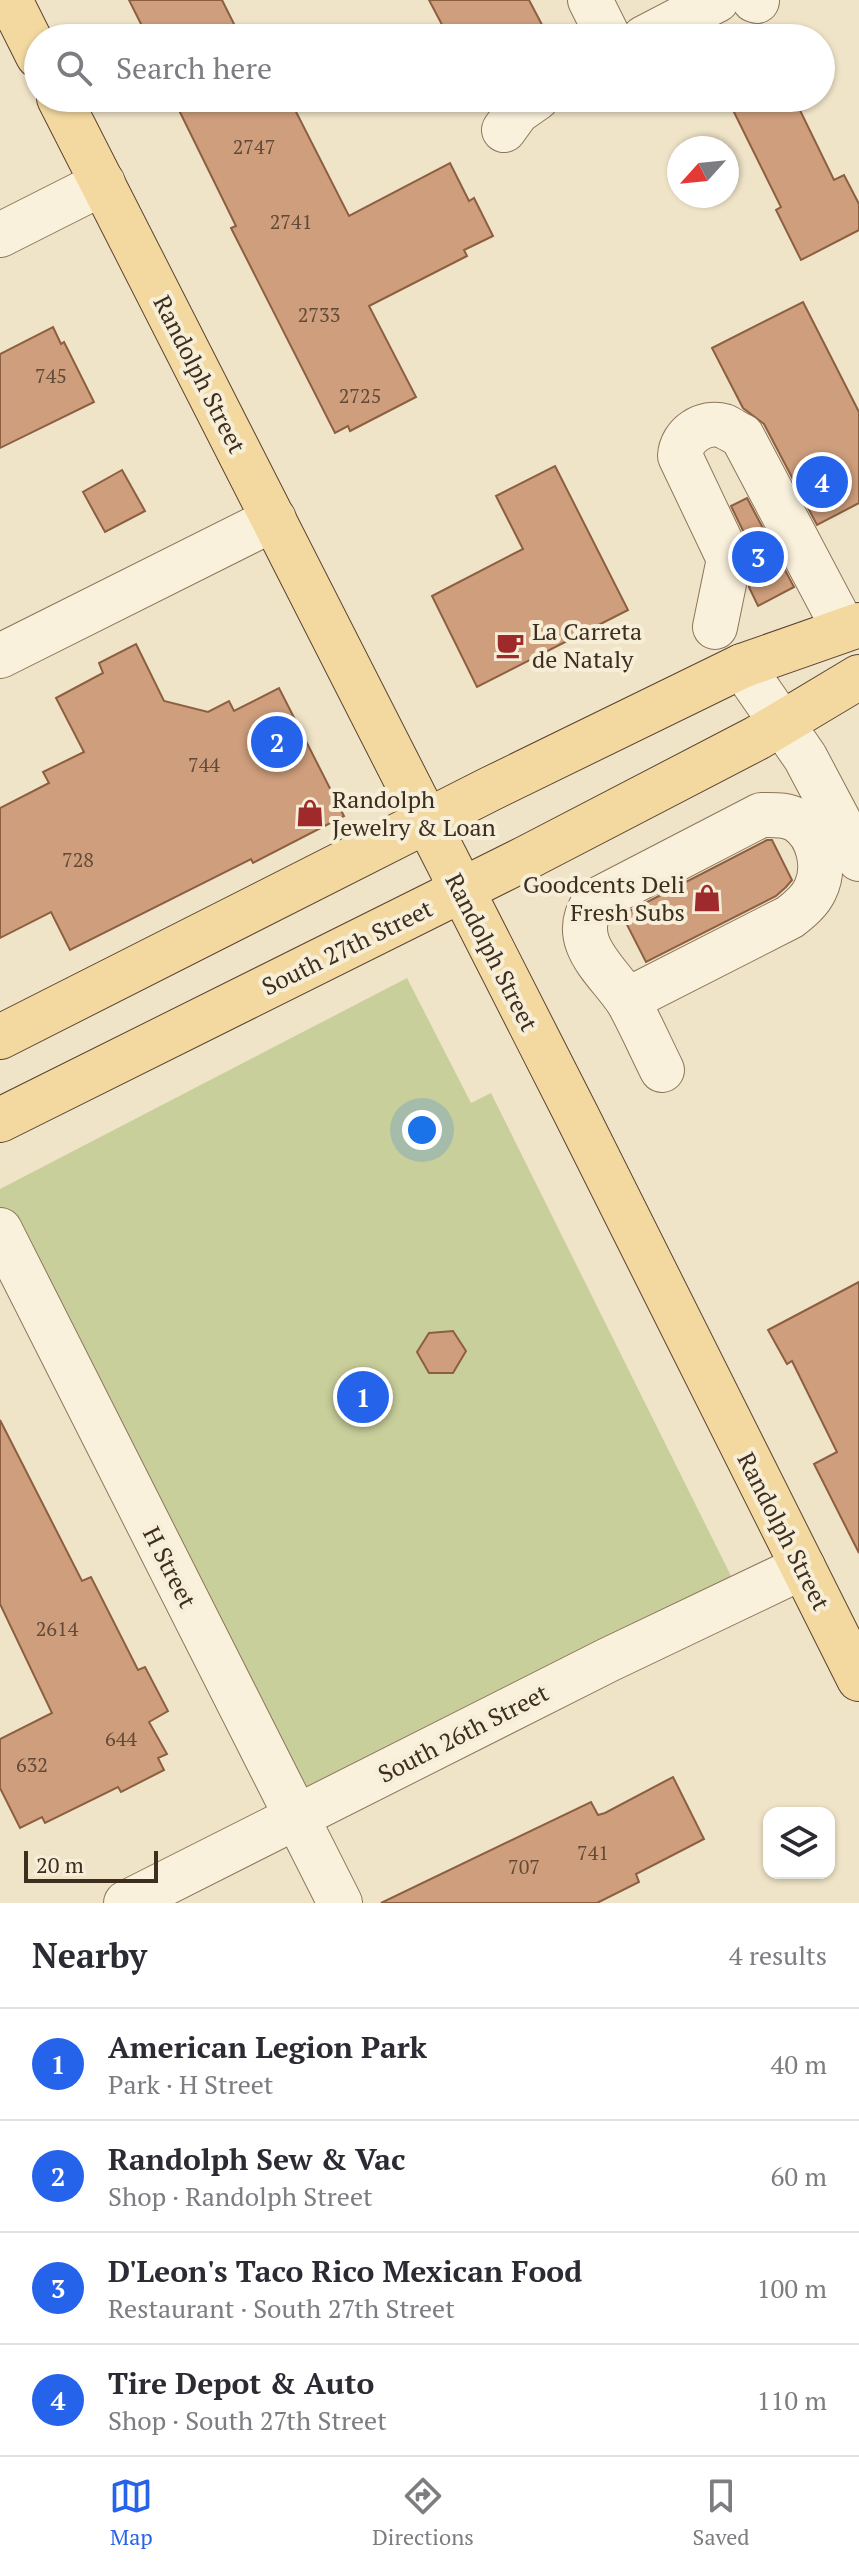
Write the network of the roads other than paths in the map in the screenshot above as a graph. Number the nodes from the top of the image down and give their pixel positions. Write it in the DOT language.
graph roads {
  1 [pos="10,0"];
  2 [pos="590,0"];
  3 [pos="717,0"];
  4 [pos="602,24"];
  5 [pos="671,24"];
  6 [pos="24,28"];
  7 [pos="66,112"];
  8 [pos="517,112"];
  9 [pos="504,130"];
  10 [pos="103,183"];
  11 [pos="0,235"];
  12 [pos="274,519"];
  13 [pos="715,627"];
  14 [pos="851,627"];
  15 [pos="0,656"];
  16 [pos="742,666"];
  17 [pos="859,677"];
  18 [pos="783,724"];
  19 [pos="425,822"];
  20 [pos="859,859"];
  21 [pos="461,891"];
  22 [pos="627,1000"];
  23 [pos="0,1037"];
  24 [pos="662,1070"];
  25 [pos="0,1120"];
  26 [pos="0,1230"];
  27 [pos="803,1567"];
  28 [pos="859,1679"];
  29 [pos="296,1816"];
  30 [pos="126,1903"];
  31 [pos="340,1903"];
  1 -- 6 [label="main road"];
  2 -- 4 [label="street"];
  3 -- 5 [label="street"];
  7 -- 10 [label="main road, Randolph Street"];
  8 -- 9 [label="street"];
  10 -- 11 [label="street"];
  10 -- 12 [label="main road, Randolph Street"];
  12 -- 15 [label="street"];
  12 -- 19 [label="main road, Randolph Street"];
  13 -- 14 [label="street"];
  14 -- 16 [label="main road"];
  16 -- 18 [label="street"];
  16 -- 19 [label="main road"];
  17 -- 18 [label="main road, South 27th Street"];
  18 -- 20 [label="street"];
  18 -- 21 [label="main road, South 27th Street"];
  19 -- 21 [label="main road, Randolph Street"];
  19 -- 23 [label="main road"];
  21 -- 25 [label="main road, South 27th Street"];
  21 -- 27 [label="main road, Randolph Street"];
  22 -- 22 [label="street"];
  22 -- 24 [label="street"];
  26 -- 29 [label="street, H Street"];
  27 -- 28 [label="main road, Randolph Street"];
  27 -- 29 [label="street, South 26th Street"];
  29 -- 30 [label="street, South 26th Street"];
  29 -- 31 [label="street, H Street"];
}
